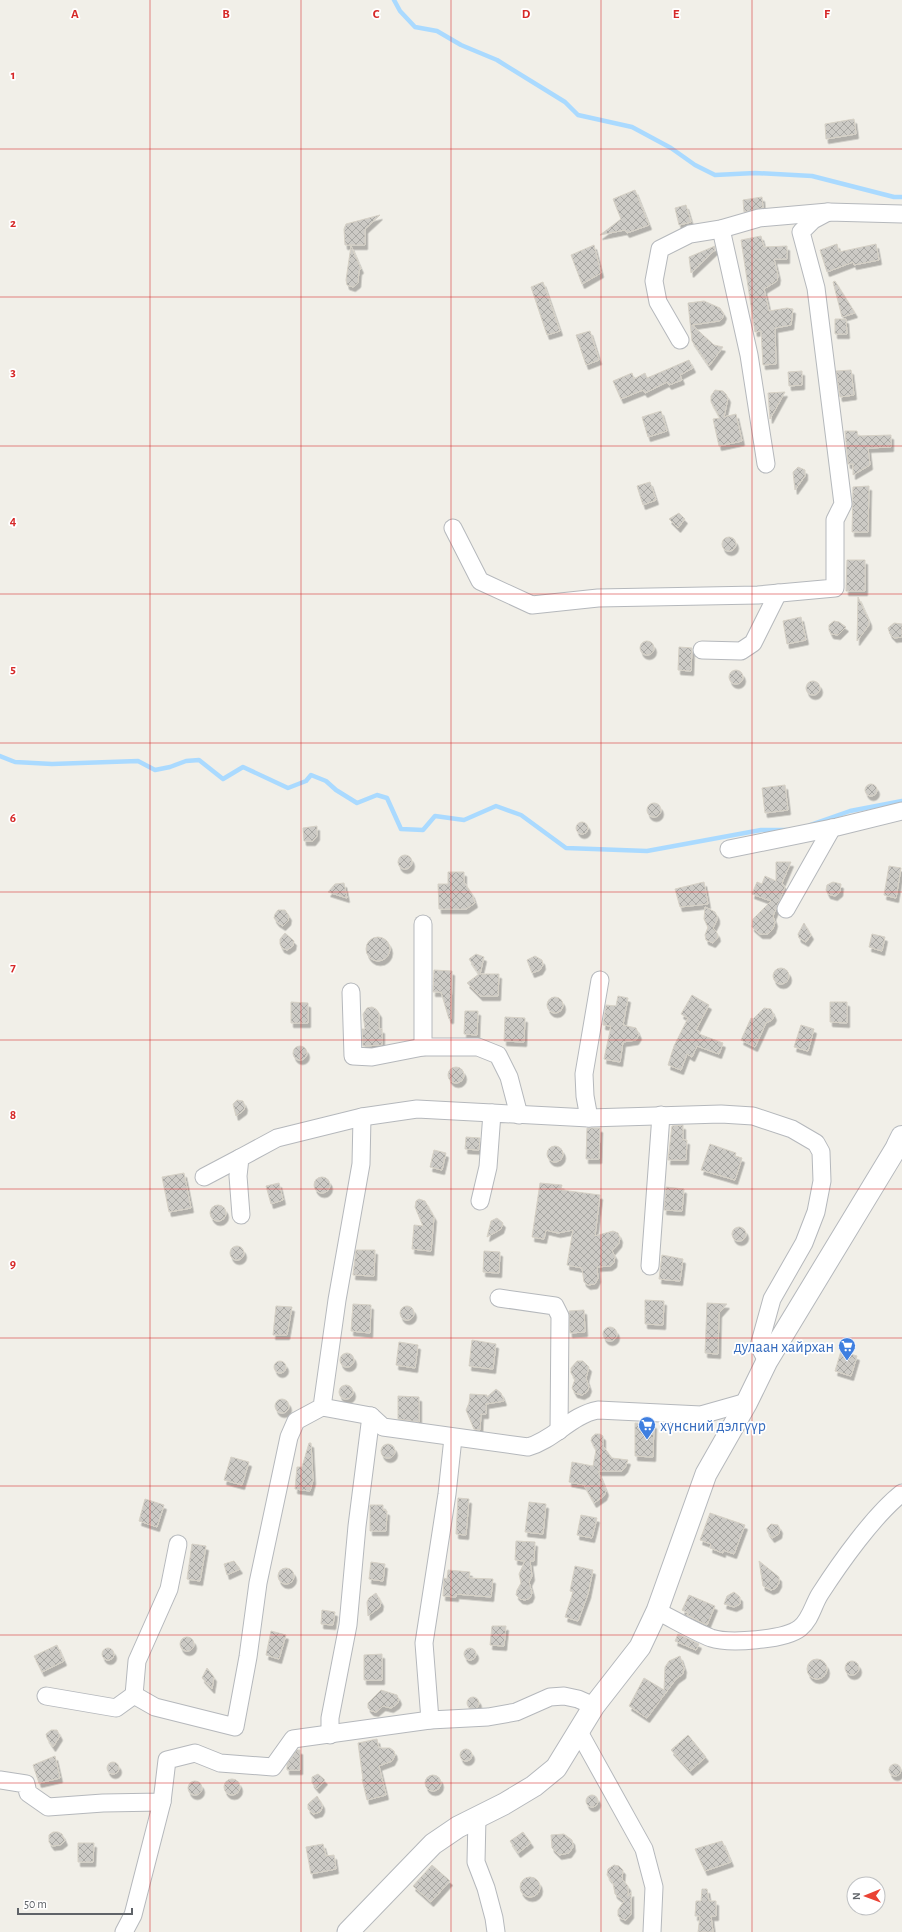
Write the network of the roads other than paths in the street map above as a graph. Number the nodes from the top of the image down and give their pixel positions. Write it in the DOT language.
graph roads {
  1 [pos="828,212"];
  2 [pos="902,214"];
  3 [pos="721,229"];
  4 [pos="680,340"];
  5 [pos="766,464"];
  6 [pos="453,528"];
  7 [pos="778,593"];
  8 [pos="702,650"];
  9 [pos="902,811"];
  10 [pos="832,828"];
  11 [pos="729,849"];
  12 [pos="786,909"];
  13 [pos="424,924"];
  14 [pos="600,980"];
  15 [pos="351,992"];
  16 [pos="423,1047"];
  17 [pos="492,1113"];
  18 [pos="520,1114"];
  19 [pos="661,1115"];
  20 [pos="362,1117"];
  21 [pos="589,1118"];
  22 [pos="900,1141"];
  23 [pos="240,1158"];
  24 [pos="204,1177"];
  25 [pos="480,1201"];
  26 [pos="241,1215"];
  27 [pos="650,1266"];
  28 [pos="499,1298"];
  29 [pos="767,1361"];
  30 [pos="747,1402"];
  31 [pos="322,1407"];
  32 [pos="371,1416"];
  33 [pos="559,1431"];
  34 [pos="453,1438"];
  35 [pos="902,1493"];
  36 [pos="178,1544"];
  37 [pos="657,1611"];
  38 [pos="134,1695"];
  39 [pos="46,1696"];
  40 [pos="594,1706"];
  41 [pos="430,1720"];
  42 [pos="580,1732"];
  43 [pos="330,1735"];
  44 [pos="0,1780"];
  45 [pos="162,1802"];
  46 [pos="477,1817"];
  47 [pos="124,1932"];
  48 [pos="348,1932"];
  49 [pos="496,1932"];
  50 [pos="652,1932"];
  1 -- 2 [label="street"];
  1 -- 3 [label="street"];
  1 -- 7 [label="street"];
  3 -- 4 [label="street"];
  3 -- 5 [label="street"];
  6 -- 7 [label="street"];
  7 -- 8 [label="street"];
  9 -- 10 [label="street"];
  10 -- 11 [label="street"];
  10 -- 12 [label="street"];
  13 -- 16 [label="street"];
  14 -- 21 [label="street"];
  15 -- 16 [label="street"];
  16 -- 18 [label="street"];
  17 -- 18 [label="street"];
  17 -- 20 [label="street"];
  17 -- 25 [label="street"];
  18 -- 21 [label="street"];
  19 -- 21 [label="street"];
  19 -- 27 [label="street"];
  19 -- 29 [label="street"];
  20 -- 23 [label="street"];
  20 -- 31 [label="street"];
  22 -- 29 [label="street"];
  23 -- 24 [label="street"];
  23 -- 26 [label="street"];
  28 -- 33 [label="street"];
  29 -- 30 [label="street"];
  30 -- 33 [label="street"];
  30 -- 37 [label="street"];
  31 -- 32 [label="street"];
  31 -- 38 [label="street"];
  32 -- 34 [label="street"];
  32 -- 43 [label="street"];
  33 -- 34 [label="street"];
  34 -- 41 [label="street"];
  35 -- 37 [label="street"];
  36 -- 38 [label="street"];
  37 -- 40 [label="street"];
  38 -- 39 [label="street"];
  40 -- 41 [label="street"];
  40 -- 42 [label="street"];
  41 -- 43 [label="street"];
  42 -- 46 [label="street"];
  42 -- 50 [label="street"];
  43 -- 45 [label="street"];
  44 -- 45 [label="street"];
  45 -- 47 [label="street"];
  46 -- 48 [label="street"];
  46 -- 49 [label="street"];
}
